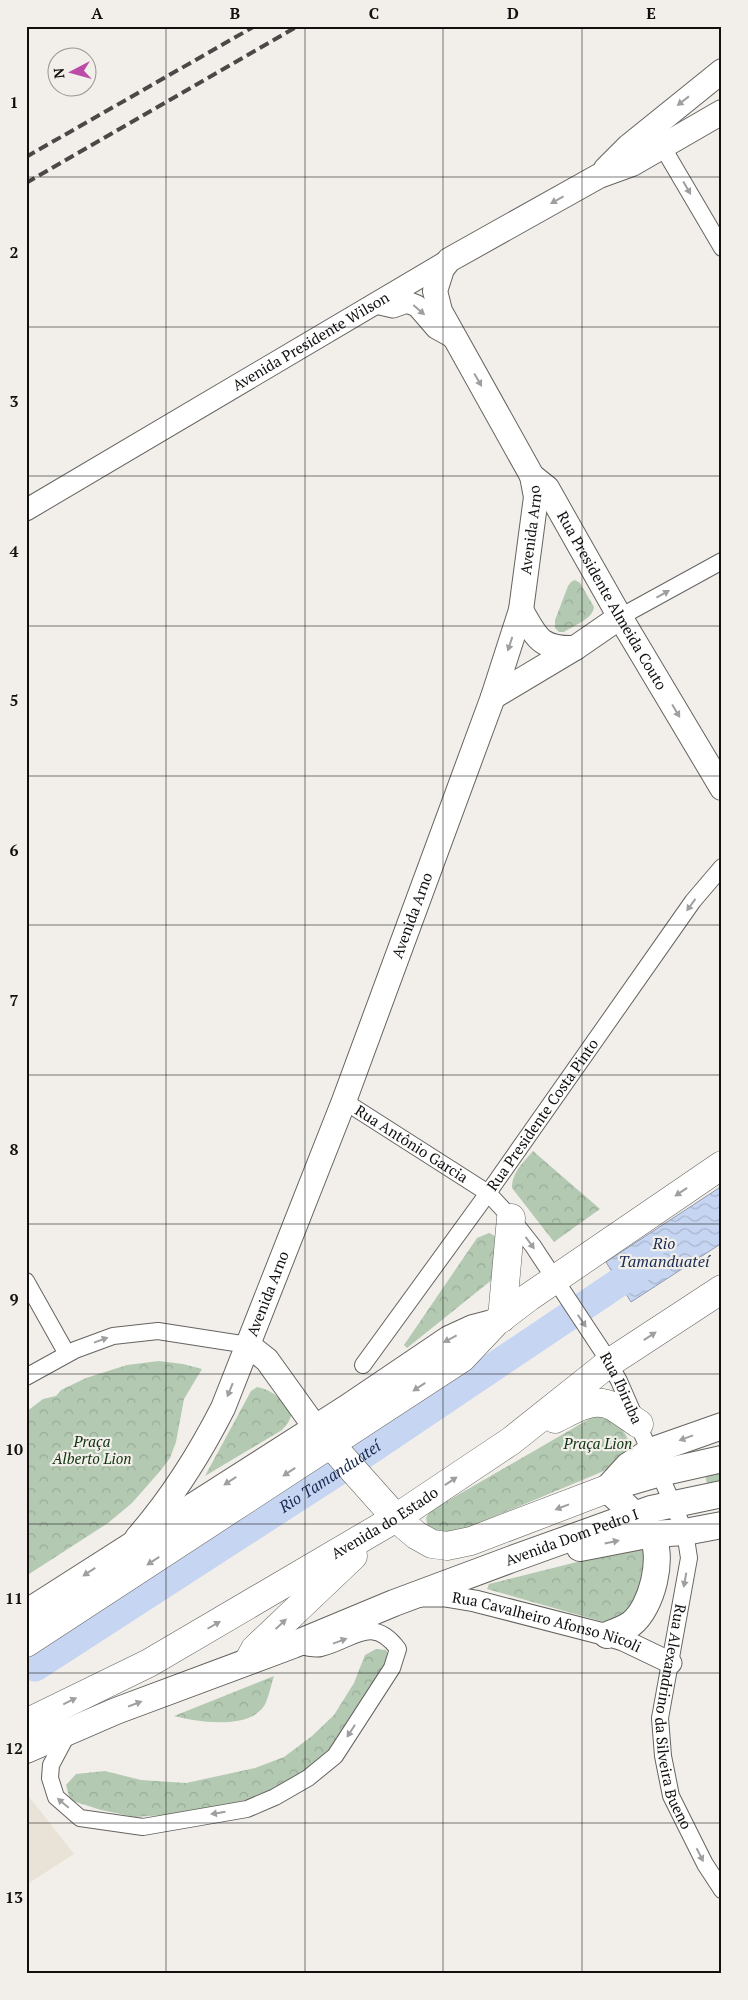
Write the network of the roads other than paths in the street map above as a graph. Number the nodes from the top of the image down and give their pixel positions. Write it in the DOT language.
graph roads {
  1 [pos="722,71"];
  2 [pos="722,112"];
  3 [pos="662,146"];
  4 [pos="600,176"];
  5 [pos="722,248"];
  6 [pos="449,260"];
  7 [pos="377,304"];
  8 [pos="454,338"];
  9 [pos="532,476"];
  10 [pos="26,510"];
  11 [pos="722,561"];
  12 [pos="521,610"];
  13 [pos="620,617"];
  14 [pos="575,648"];
  15 [pos="493,697"];
  16 [pos="722,788"];
  17 [pos="722,867"];
  18 [pos="344,1101"];
  19 [pos="722,1165"];
  20 [pos="488,1193"];
  21 [pos="511,1218"];
  22 [pos="26,1281"];
  23 [pos="558,1284"];
  24 [pos="722,1289"];
  25 [pos="499,1320"];
  26 [pos="248,1345"];
  27 [pos="67,1354"];
  28 [pos="606,1357"];
  29 [pos="362,1365"];
  30 [pos="26,1377"];
  31 [pos="639,1424"];
  32 [pos="722,1426"];
  33 [pos="322,1436"];
  34 [pos="511,1441"];
  35 [pos="722,1459"];
  36 [pos="655,1462"];
  37 [pos="607,1489"];
  38 [pos="722,1494"];
  39 [pos="673,1504"];
  40 [pos="633,1516"];
  41 [pos="396,1518"];
  42 [pos="722,1525"];
  43 [pos="685,1532"];
  44 [pos="361,1540"];
  45 [pos="130,1546"];
  46 [pos="654,1546"];
  47 [pos="512,1558"];
  48 [pos="418,1596"];
  49 [pos="26,1613"];
  50 [pos="615,1637"];
  51 [pos="26,1642"];
  52 [pos="293,1645"];
  53 [pos="249,1660"];
  54 [pos="671,1663"];
  55 [pos="26,1723"];
  56 [pos="68,1732"];
  57 [pos="26,1750"];
  58 [pos="720,1885"];
  1 -- 4 [label="main road, Avenida Presidente Wilson, one-way"];
  2 -- 3 [label="main road, Avenida Presidente Wilson"];
  3 -- 4 [label="main road, Avenida Presidente Wilson"];
  3 -- 5 [label="street, one-way"];
  4 -- 6 [label="main road, Avenida Presidente Wilson, one-way"];
  6 -- 7 [label="street, Avenida Presidente Wilson"];
  6 -- 8 [label="main road, Rua Presidente Almeida Couto"];
  7 -- 8 [label="street, Rua Presidente Almeida Couto, one-way"];
  7 -- 10 [label="street, Avenida Presidente Wilson"];
  8 -- 9 [label="main road, Rua Presidente Almeida Couto, one-way"];
  9 -- 12 [label="main road, Avenida Arno"];
  9 -- 13 [label="main road, Rua Presidente Almeida Couto"];
  13 -- 11 [label="street, one-way"];
  12 -- 14 [label="main road"];
  12 -- 15 [label="main road, Avenida Arno, one-way"];
  13 -- 14 [label="main road"];
  13 -- 16 [label="main road, Rua Presidente Almeida Couto, one-way"];
  14 -- 15 [label="main road"];
  15 -- 18 [label="main road, Avenida Arno"];
  17 -- 20 [label="street, Rua Presidente Costa Pinto, one-way"];
  18 -- 20 [label="street, Rua Antônio Garcia"];
  18 -- 26 [label="main road, Avenida Arno"];
  19 -- 23 [label="highway, one-way"];
  20 -- 21 [label="street, Rua Antônio Garcia"];
  20 -- 29 [label="street, Rua Presidente Costa Pinto"];
  21 -- 23 [label="street, Rua Antônio Garcia, one-way"];
  21 -- 25 [label="highway"];
  22 -- 27 [label="street"];
  23 -- 25 [label="highway"];
  23 -- 28 [label="street, Rua Ibiruba, one-way"];
  28 -- 24 [label="highway, Avenida do Estado, one-way"];
  25 -- 33 [label="highway, one-way"];
  27 -- 26 [label="street, one-way"];
  26 -- 33 [label="main road"];
  26 -- 45 [label="main road, one-way"];
  27 -- 30 [label="street"];
  28 -- 31 [label="street, Rua Ibiruba"];
  28 -- 34 [label="highway, Avenida do Estado"];
  31 -- 34 [label="highway"];
  31 -- 36 [label="street, Rua Ibiruba"];
  32 -- 36 [label="main road, one-way"];
  33 -- 41 [label="highway"];
  33 -- 45 [label="main road, one-way"];
  33 -- 51 [label="highway, one-way"];
  41 -- 34 [label="highway, Avenida do Estado, one-way"];
  35 -- 36 [label="main road"];
  36 -- 37 [label="main road"];
  36 -- 39 [label="street, Rua Ibiruba"];
  37 -- 40 [label="main road"];
  37 -- 41 [label="highway, one-way"];
  38 -- 39 [label="main road, Avenida Dom Pedro I"];
  39 -- 40 [label="main road, Avenida Dom Pedro I"];
  39 -- 43 [label="street, Rua Ibiruba"];
  40 -- 46 [label="main road"];
  40 -- 47 [label="main road, Avenida Dom Pedro I"];
  41 -- 44 [label="highway, Avenida do Estado"];
  42 -- 43 [label="main road, Avenida Dom Pedro I"];
  43 -- 46 [label="main road, Avenida Dom Pedro I"];
  43 -- 54 [label="street, Rua Alexandrino da Silveira Bueno, one-way"];
  53 -- 44 [label="highway, one-way"];
  55 -- 44 [label="highway, Avenida do Estado, one-way"];
  45 -- 49 [label="main road, one-way"];
  47 -- 46 [label="main road, Avenida Dom Pedro I, one-way"];
  46 -- 50 [label="main road"];
  47 -- 48 [label="main road"];
  48 -- 50 [label="street, Rua Cavalheiro Afonso Nicoli"];
  48 -- 52 [label="main road"];
  50 -- 54 [label="street, Rua Cavalheiro Afonso Nicoli"];
  52 -- 53 [label="main road"];
  52 -- 56 [label="street, one-way"];
  56 -- 53 [label="main road, one-way"];
  54 -- 58 [label="street, Rua Alexandrino da Silveira Bueno, one-way"];
  56 -- 57 [label="main road"];
}
